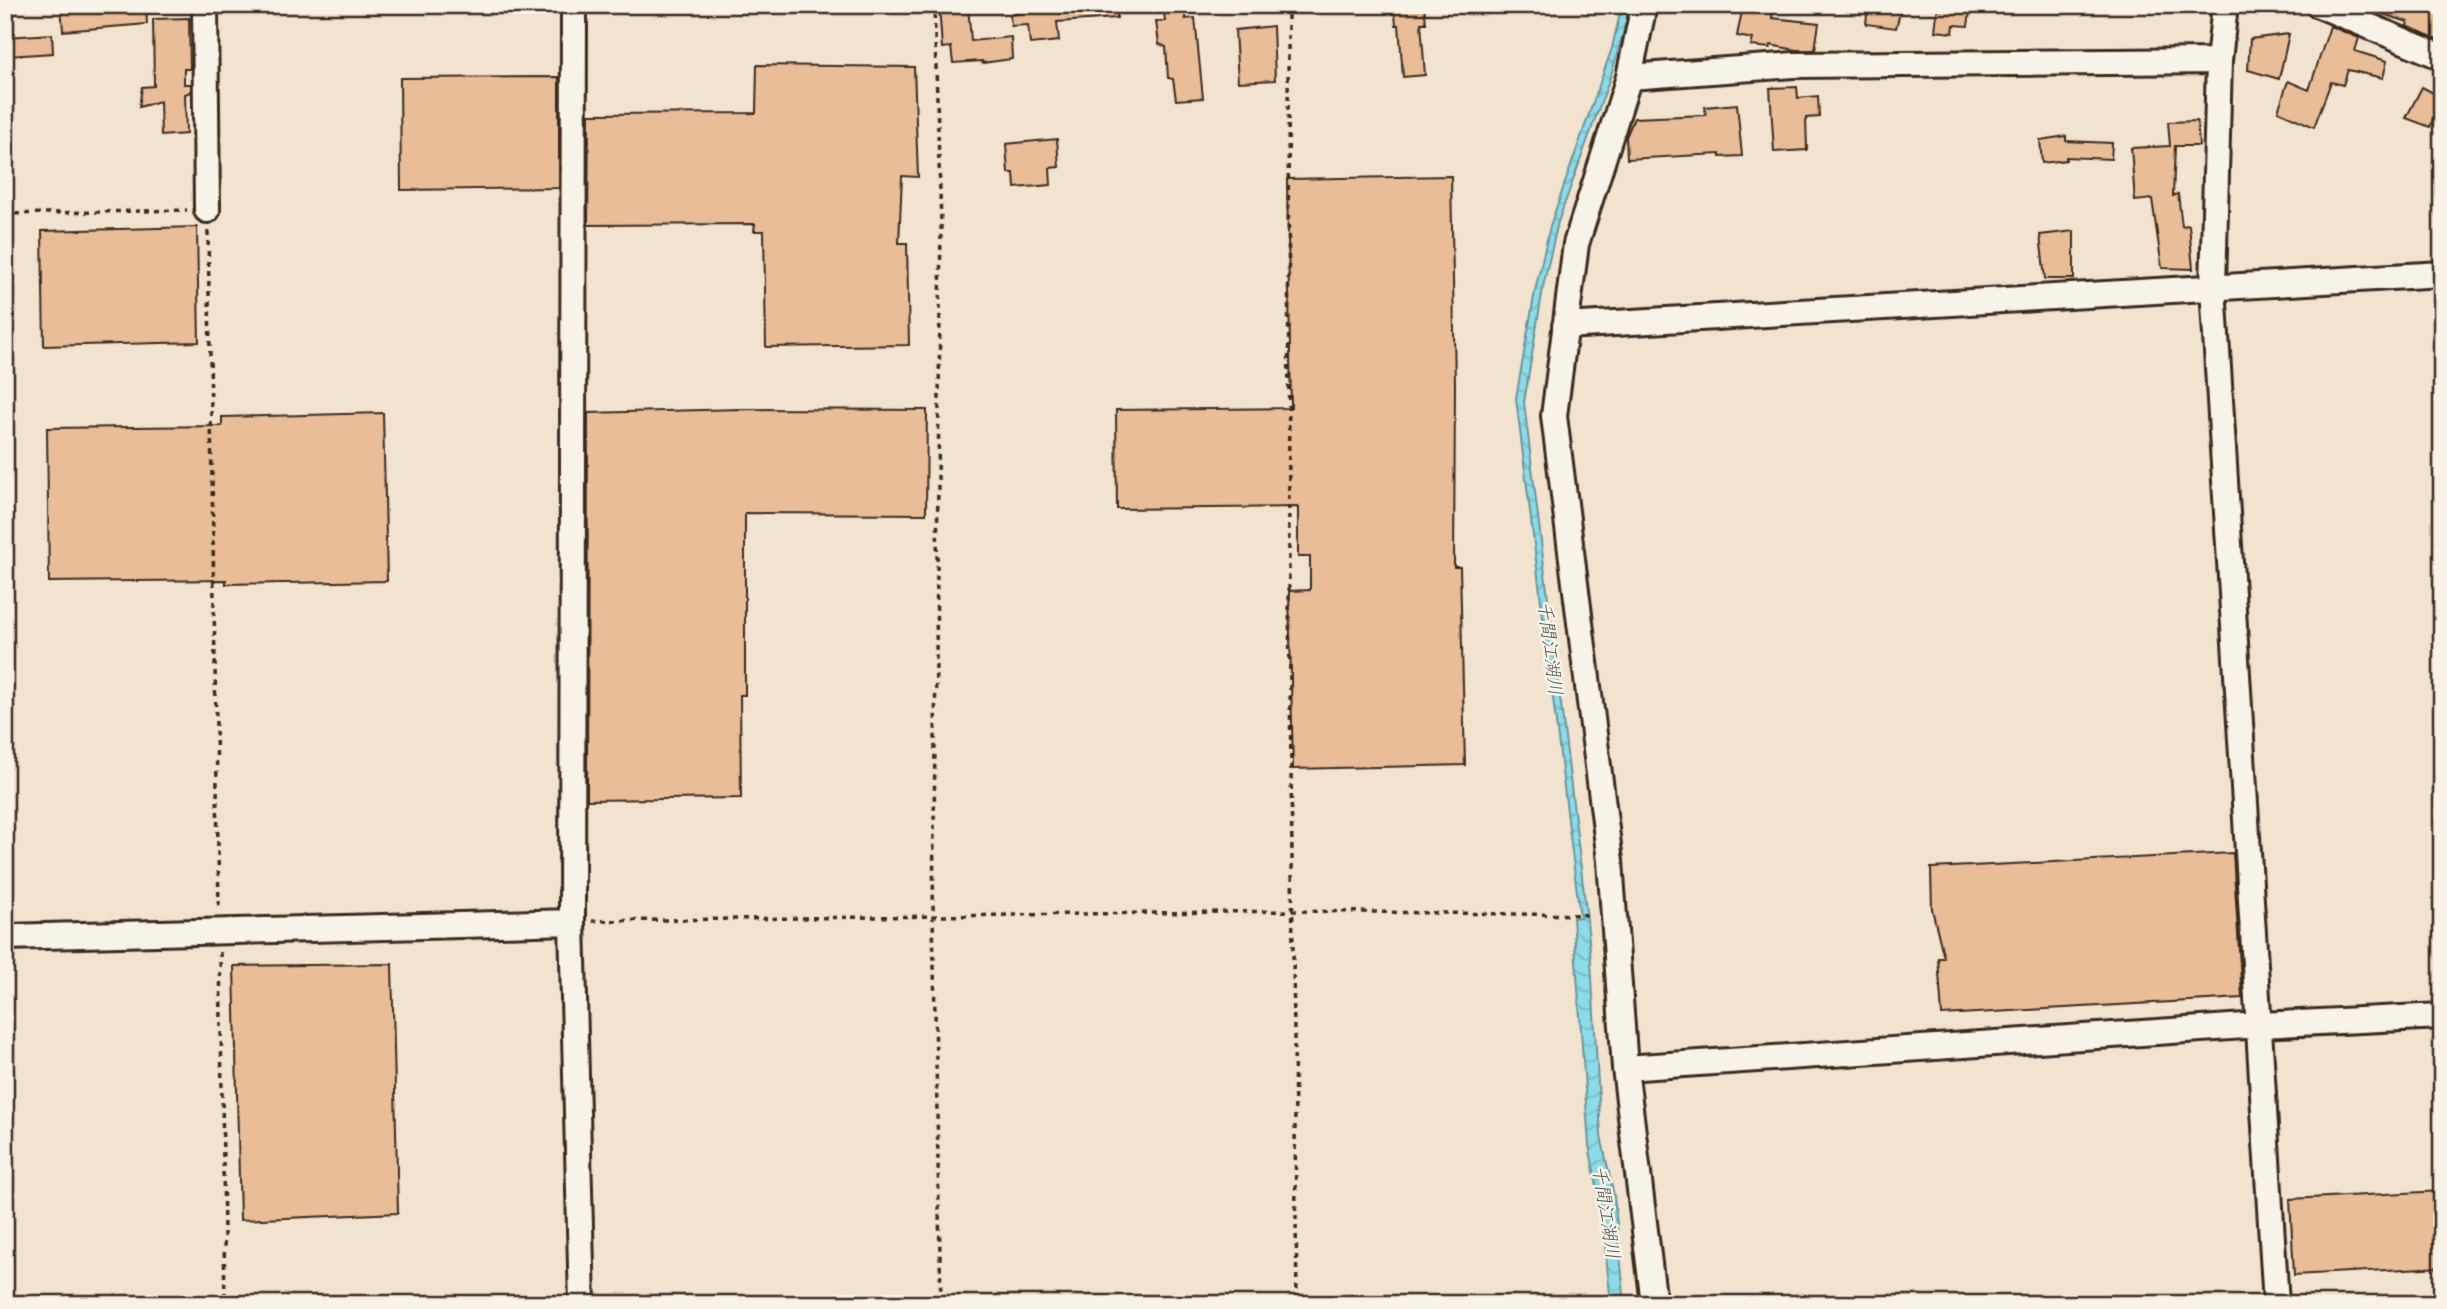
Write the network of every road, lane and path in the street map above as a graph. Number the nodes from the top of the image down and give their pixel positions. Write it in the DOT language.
graph roads {
  1 [pos="205,5"];
  2 [pos="575,5"];
  3 [pos="934,5"];
  4 [pos="1288,5"];
  5 [pos="1644,5"];
  6 [pos="2225,5"];
  7 [pos="2319,5"];
  8 [pos="2442,57"];
  9 [pos="2219,61"];
  10 [pos="1629,77"];
  11 [pos="207,210"];
  12 [pos="5,214"];
  13 [pos="2442,274"];
  14 [pos="2213,286"];
  15 [pos="1564,326"];
  16 [pos="1293,911"];
  17 [pos="1614,915"];
  18 [pos="933,916"];
  19 [pos="572,922"];
  20 [pos="219,930"];
  21 [pos="5,937"];
  22 [pos="2442,1016"];
  23 [pos="2260,1025"];
  24 [pos="1625,1068"];
  25 [pos="225,1304"];
  26 [pos="582,1304"];
  27 [pos="941,1304"];
  28 [pos="1297,1304"];
  29 [pos="1654,1304"];
  30 [pos="2276,1304"];
  1 -- 11 [label="street"];
  2 -- 19 [label="street"];
  3 -- 18 [label="path"];
  4 -- 16 [label="path"];
  5 -- 10 [label="street"];
  6 -- 9 [label="street"];
  7 -- 8 [label="street"];
  9 -- 10 [label="street"];
  9 -- 14 [label="street"];
  10 -- 15 [label="street"];
  11 -- 12 [label="path"];
  11 -- 20 [label="path"];
  13 -- 14 [label="street"];
  14 -- 15 [label="street"];
  14 -- 23 [label="street"];
  15 -- 17 [label="street"];
  16 -- 17 [label="path"];
  16 -- 18 [label="path"];
  16 -- 28 [label="path"];
  17 -- 24 [label="street"];
  18 -- 19 [label="path"];
  18 -- 27 [label="path"];
  19 -- 20 [label="street"];
  19 -- 26 [label="street"];
  20 -- 21 [label="street"];
  20 -- 25 [label="path"];
  22 -- 23 [label="street"];
  23 -- 24 [label="street"];
  23 -- 30 [label="street"];
  24 -- 29 [label="street"];
}
